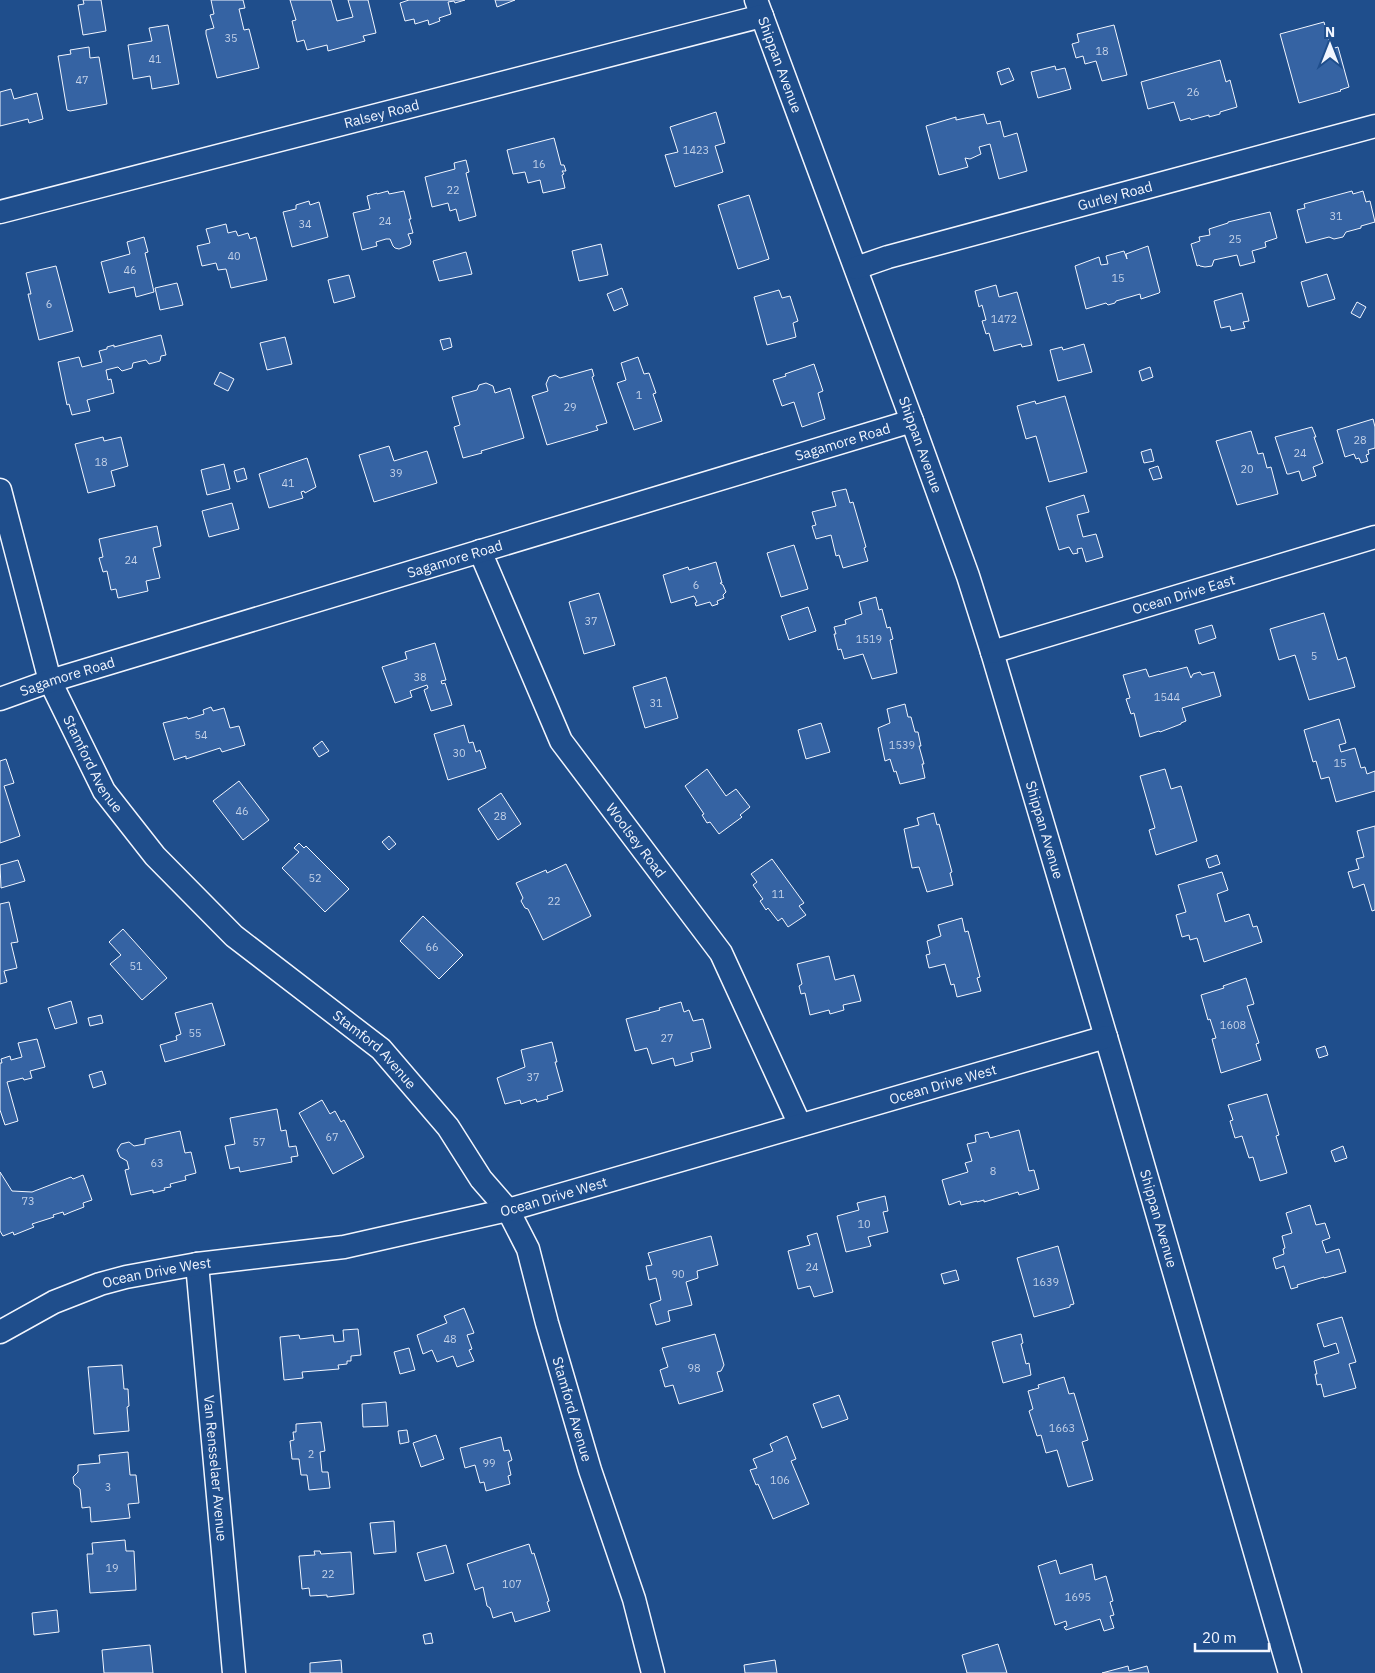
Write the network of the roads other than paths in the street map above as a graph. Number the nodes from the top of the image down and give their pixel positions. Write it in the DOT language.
graph roads {
  1 [pos="759,8"];
  2 [pos="1375,126"];
  3 [pos="0,212"];
  4 [pos="856,268"];
  5 [pos="912,422"];
  6 [pos="0,490"];
  7 [pos="1375,537"];
  8 [pos="480,551"];
  9 [pos="992,652"];
  10 [pos="50,681"];
  11 [pos="0,699"];
  12 [pos="1106,1037"];
  13 [pos="800,1125"];
  14 [pos="508,1210"];
  15 [pos="197,1264"];
  16 [pos="0,1332"];
  17 [pos="234,1673"];
  18 [pos="653,1673"];
  19 [pos="1290,1673"];
  1 -- 3 [label="street, Ralsey Road"];
  1 -- 4 [label="street, Shippan Avenue"];
  2 -- 4 [label="street, Gurley Road"];
  4 -- 5 [label="street, Shippan Avenue"];
  5 -- 8 [label="street, Sagamore Road"];
  5 -- 9 [label="street, Shippan Avenue"];
  6 -- 10 [label="street, Stamford Avenue"];
  7 -- 9 [label="street, Ocean Drive East"];
  8 -- 10 [label="street, Sagamore Road"];
  8 -- 13 [label="street, Woolsey Road"];
  9 -- 12 [label="street, Shippan Avenue"];
  10 -- 11 [label="street, Sagamore Road"];
  10 -- 14 [label="street, Stamford Avenue"];
  12 -- 13 [label="street, Ocean Drive West"];
  12 -- 19 [label="street, Shippan Avenue"];
  13 -- 14 [label="street, Ocean Drive West"];
  14 -- 15 [label="street, Ocean Drive West"];
  14 -- 18 [label="street, Stamford Avenue"];
  15 -- 16 [label="street, Ocean Drive West"];
  15 -- 17 [label="street, Van Rensselaer Avenue"];
}
